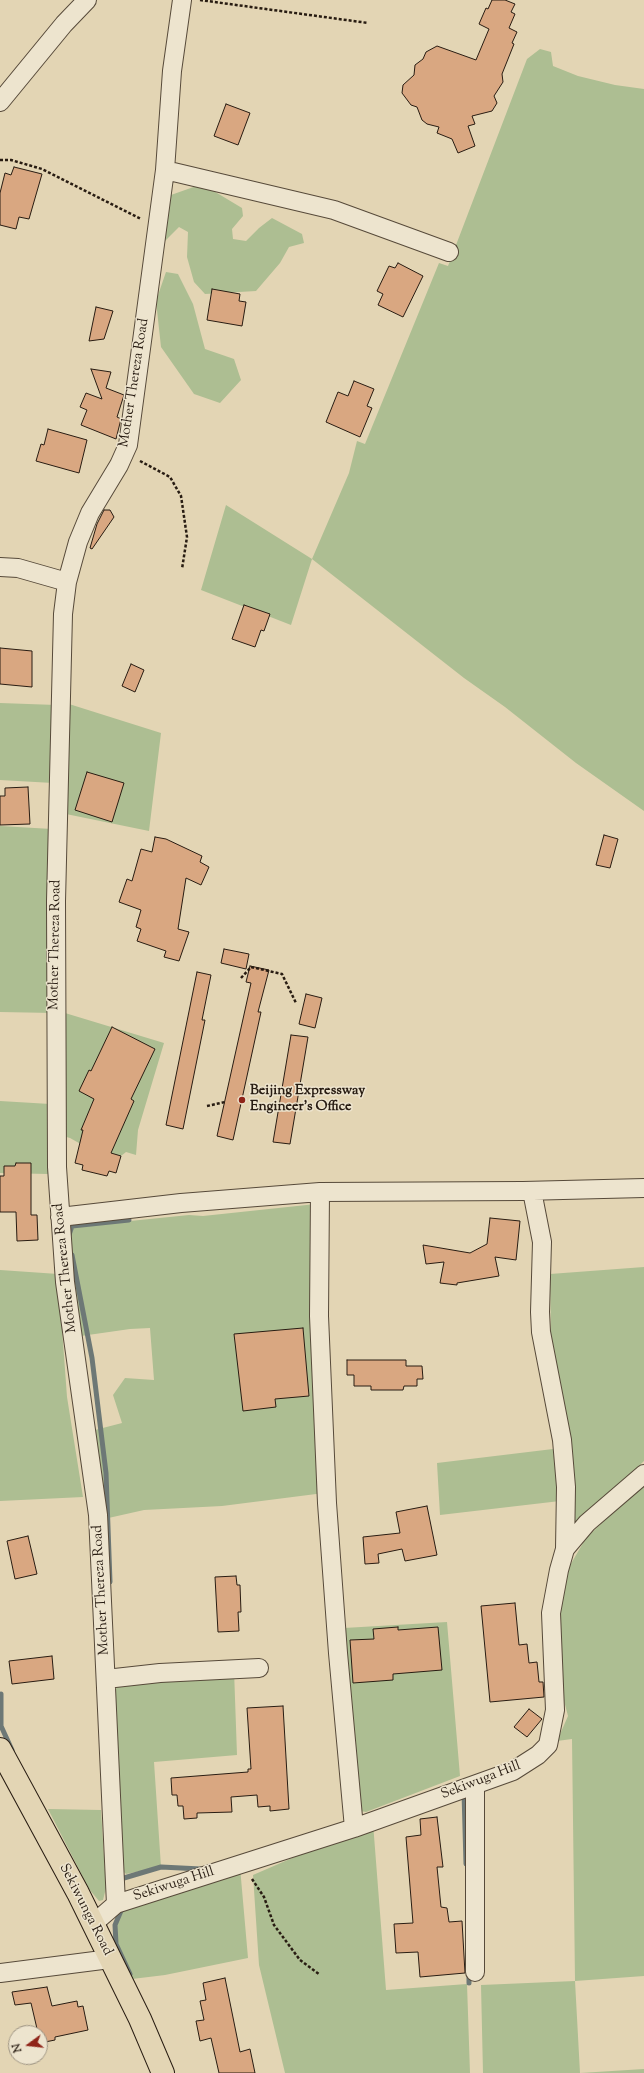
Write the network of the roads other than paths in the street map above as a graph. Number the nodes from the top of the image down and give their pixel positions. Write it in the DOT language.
graph roads {
  1 [pos="87,0"];
  2 [pos="182,0"];
  3 [pos="0,102"];
  4 [pos="165,170"];
  5 [pos="449,252"];
  6 [pos="0,567"];
  7 [pos="67,582"];
  8 [pos="644,1188"];
  9 [pos="532,1191"];
  10 [pos="320,1192"];
  11 [pos="60,1217"];
  12 [pos="644,1474"];
  13 [pos="565,1549"];
  14 [pos="259,1668"];
  15 [pos="106,1679"];
  16 [pos="0,1750"];
  17 [pos="475,1784"];
  18 [pos="354,1828"];
  19 [pos="116,1904"];
  20 [pos="93,1924"];
  21 [pos="110,1959"];
  22 [pos="475,1972"];
  23 [pos="0,1973"];
  24 [pos="163,2073"];
  1 -- 3 [label="street"];
  2 -- 4 [label="street, Mother Thereza Road"];
  4 -- 5 [label="street"];
  4 -- 7 [label="street, Mother Thereza Road"];
  6 -- 7 [label="street"];
  7 -- 11 [label="street, Mother Thereza Road"];
  8 -- 9 [label="street"];
  9 -- 10 [label="street"];
  9 -- 13 [label="street"];
  10 -- 11 [label="street"];
  10 -- 18 [label="street"];
  11 -- 15 [label="street, Mother Thereza Road"];
  12 -- 13 [label="street, Sekiwuga Hill"];
  13 -- 17 [label="street, Sekiwuga Hill"];
  14 -- 15 [label="street"];
  15 -- 19 [label="street, Mother Thereza Road"];
  16 -- 20 [label="main road, Sekiwunga Road"];
  17 -- 18 [label="street, Sekiwuga Hill"];
  17 -- 22 [label="street"];
  18 -- 19 [label="street, Sekiwuga Hill"];
  19 -- 20 [label="street"];
  20 -- 21 [label="main road, Sekiwunga Road"];
  21 -- 23 [label="street"];
  21 -- 24 [label="main road, Sekiwunga Road"];
}
